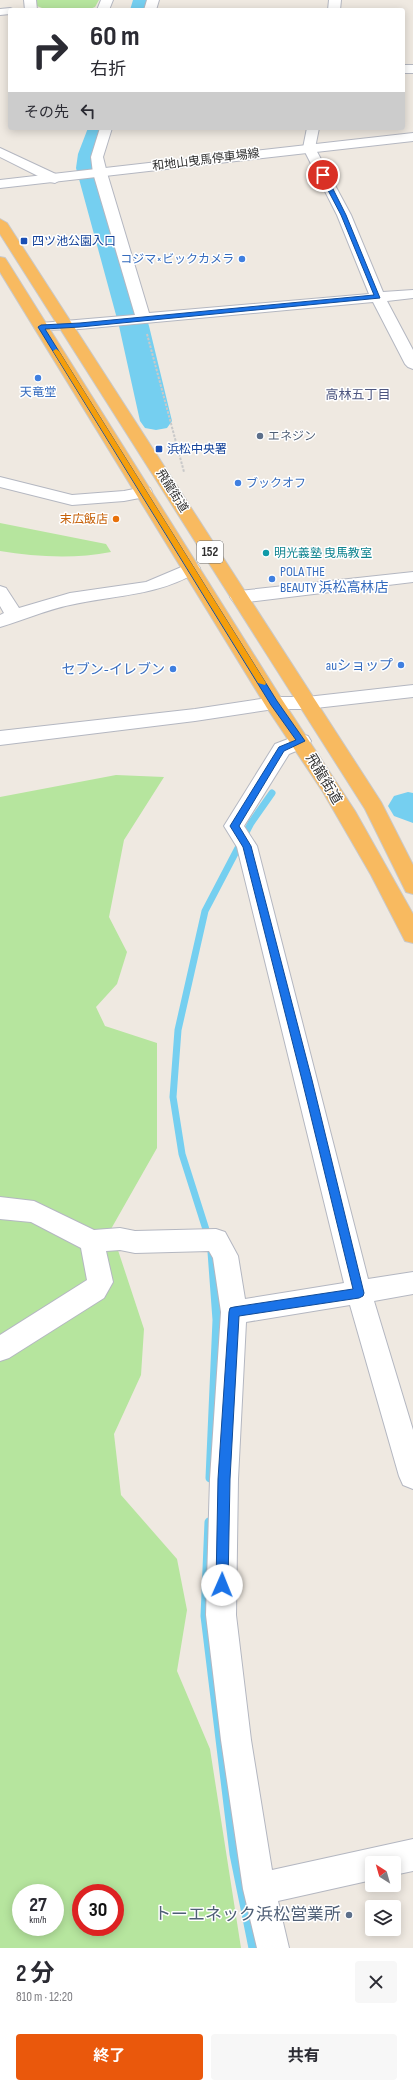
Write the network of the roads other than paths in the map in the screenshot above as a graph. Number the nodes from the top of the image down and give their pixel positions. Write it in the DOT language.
graph roads {
  1 [pos="105,130"];
  2 [pos="313,130"];
  3 [pos="413,137"];
  4 [pos="309,148"];
  5 [pos="0,152"];
  6 [pos="94,173"];
  7 [pos="55,178"];
  8 [pos="0,184"];
  9 [pos="0,222"];
  10 [pos="3,269"];
  11 [pos="413,294"];
  12 [pos="378,297"];
  13 [pos="143,318"];
  14 [pos="66,326"];
  15 [pos="41,327"];
  16 [pos="413,364"];
  17 [pos="0,482"];
  18 [pos="144,492"];
  19 [pos="191,568"];
  20 [pos="413,577"];
  21 [pos="0,592"];
  22 [pos="239,597"];
  23 [pos="7,618"];
  24 [pos="413,691"];
  25 [pos="274,703"];
  26 [pos="307,703"];
  27 [pos="0,738"];
  28 [pos="301,741"];
  29 [pos="413,886"];
  30 [pos="413,935"];
  31 [pos="0,1208"];
  32 [pos="92,1241"];
  33 [pos="413,1283"];
  34 [pos="359,1293"];
  35 [pos="234,1312"];
  36 [pos="0,1349"];
  37 [pos="413,1476"];
  38 [pos="413,1855"];
  39 [pos="401,1858"];
  40 [pos="365,1866"];
  41 [pos="259,1889"];
  42 [pos="273,1948"];
  1 -- 6 [label="street"];
  2 -- 4 [label="street"];
  3 -- 4 [label="street, 和地山曳馬停車場線"];
  4 -- 6 [label="street, 和地山曳馬停車場線"];
  4 -- 12 [label="street"];
  5 -- 7 [label="street"];
  6 -- 7 [label="street, 和地山曳馬停車場線"];
  6 -- 13 [label="street"];
  7 -- 8 [label="street, 和地山曳馬停車場線"];
  9 -- 14 [label="highway, 飛龍街道 / 152"];
  10 -- 15 [label="highway, 飛龍街道 / 152"];
  11 -- 12 [label="street"];
  12 -- 13 [label="street"];
  12 -- 16 [label="street"];
  13 -- 14 [label="street"];
  14 -- 15 [label="street"];
  14 -- 22 [label="highway, 飛龍街道 / 152"];
  15 -- 18 [label="highway, 飛龍街道 / 152"];
  17 -- 18 [label="street"];
  18 -- 19 [label="highway, 飛龍街道 / 152"];
  19 -- 23 [label="street"];
  19 -- 25 [label="highway, 飛龍街道 / 152"];
  20 -- 22 [label="street"];
  21 -- 23 [label="street"];
  22 -- 26 [label="highway, 飛龍街道 / 152"];
  24 -- 26 [label="street"];
  25 -- 26 [label="street"];
  25 -- 27 [label="street"];
  25 -- 28 [label="highway, 飛龍街道 / 152"];
  26 -- 29 [label="highway, 飛龍街道 / 152"];
  28 -- 30 [label="highway, 飛龍街道 / 152"];
  28 -- 34 [label="street"];
  31 -- 32 [label="street"];
  32 -- 35 [label="street"];
  32 -- 36 [label="street"];
  33 -- 34 [label="street"];
  34 -- 35 [label="street"];
  34 -- 37 [label="street"];
  35 -- 41 [label="street"];
  38 -- 39 [label="street"];
  40 -- 41 [label="street"];
  41 -- 42 [label="street"];
}
